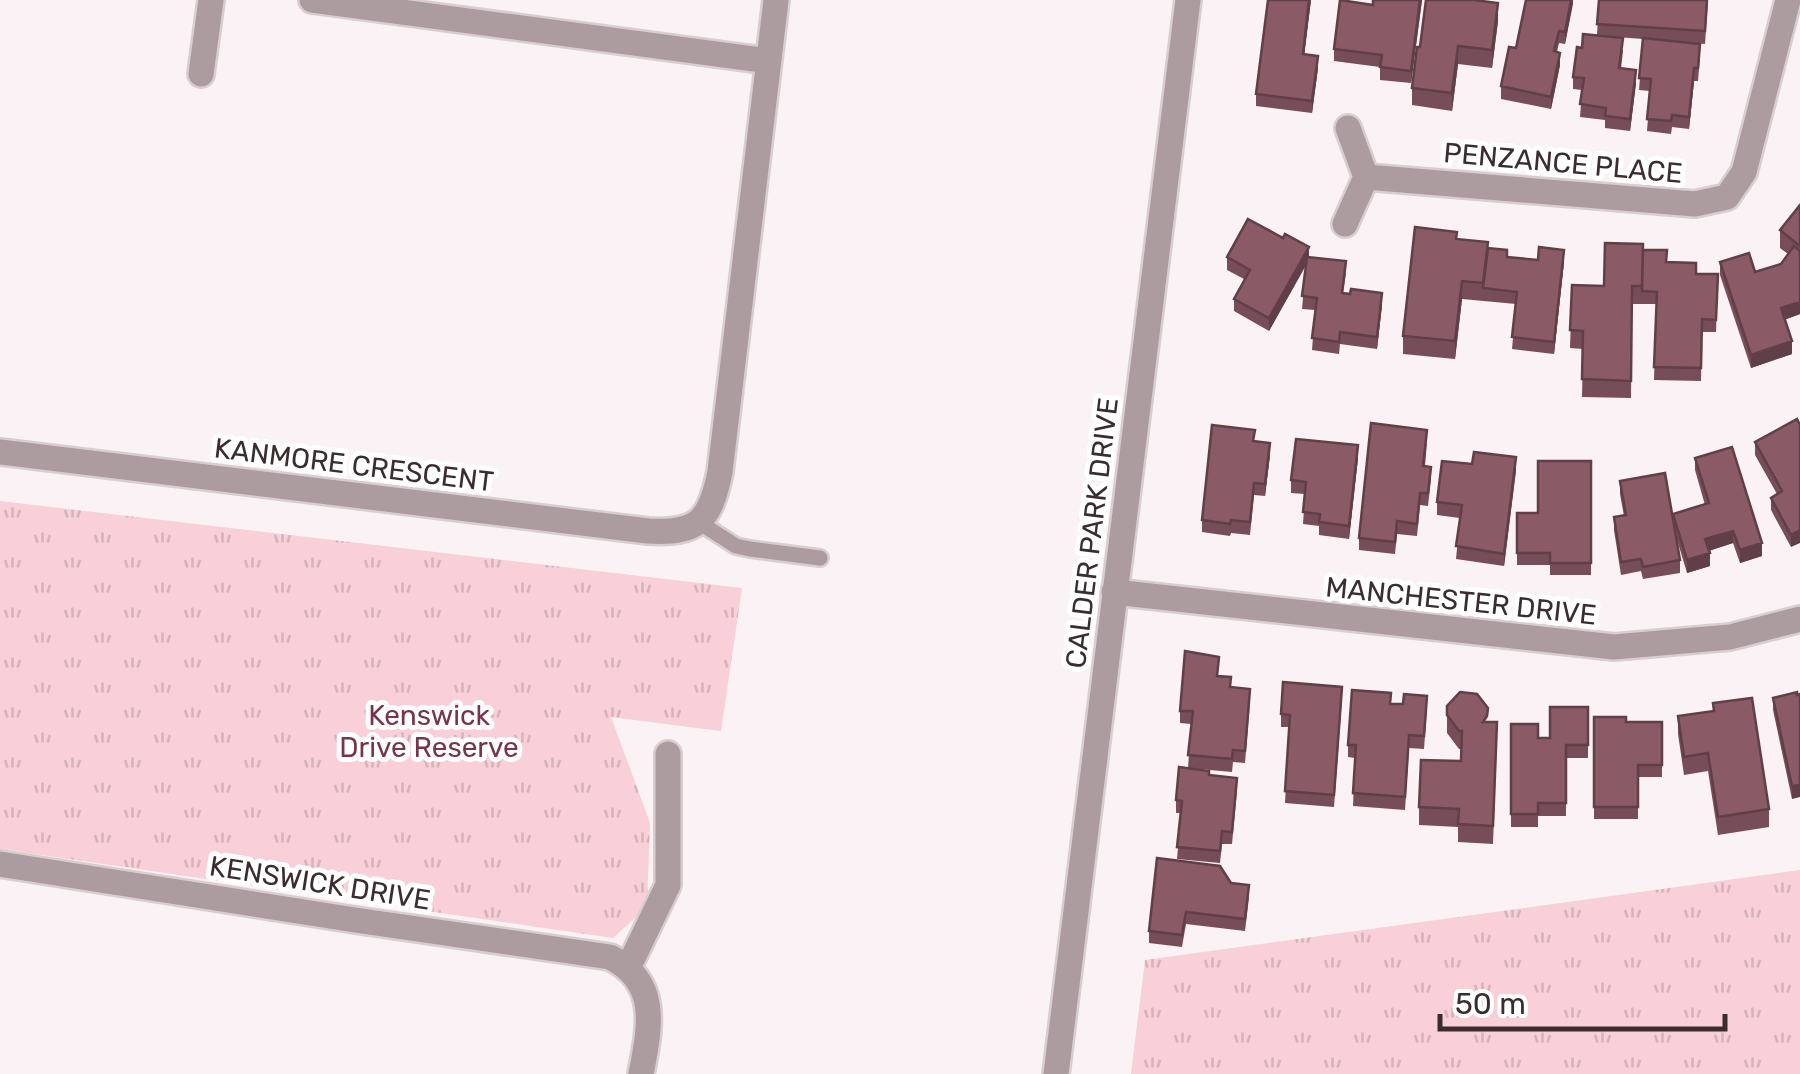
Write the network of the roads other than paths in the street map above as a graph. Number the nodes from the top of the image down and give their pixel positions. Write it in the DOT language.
graph roads {
  1 [pos="211,0"];
  2 [pos="312,0"];
  3 [pos="776,0"];
  4 [pos="1188,0"];
  5 [pos="1788,0"];
  6 [pos="768,61"];
  7 [pos="201,74"];
  8 [pos="1348,128"];
  9 [pos="1366,177"];
  10 [pos="1344,224"];
  11 [pos="0,452"];
  12 [pos="700,523"];
  13 [pos="820,558"];
  14 [pos="1114,592"];
  15 [pos="1800,619"];
  16 [pos="668,754"];
  17 [pos="0,864"];
  18 [pos="629,966"];
  19 [pos="641,1074"];
  20 [pos="1056,1074"];
  1 -- 7 [label="street"];
  2 -- 6 [label="street"];
  3 -- 6 [label="street"];
  4 -- 14 [label="street, CALDER PARK DRIVE"];
  5 -- 9 [label="street, PENZANCE PLACE"];
  6 -- 12 [label="street"];
  8 -- 9 [label="street"];
  9 -- 10 [label="street"];
  11 -- 12 [label="street, KANMORE CRESCENT"];
  12 -- 13 [label="lane"];
  14 -- 15 [label="street, MANCHESTER DRIVE"];
  14 -- 20 [label="street, CALDER PARK DRIVE"];
  16 -- 18 [label="street"];
  17 -- 18 [label="street, KENSWICK DRIVE"];
  18 -- 19 [label="street"];
}
